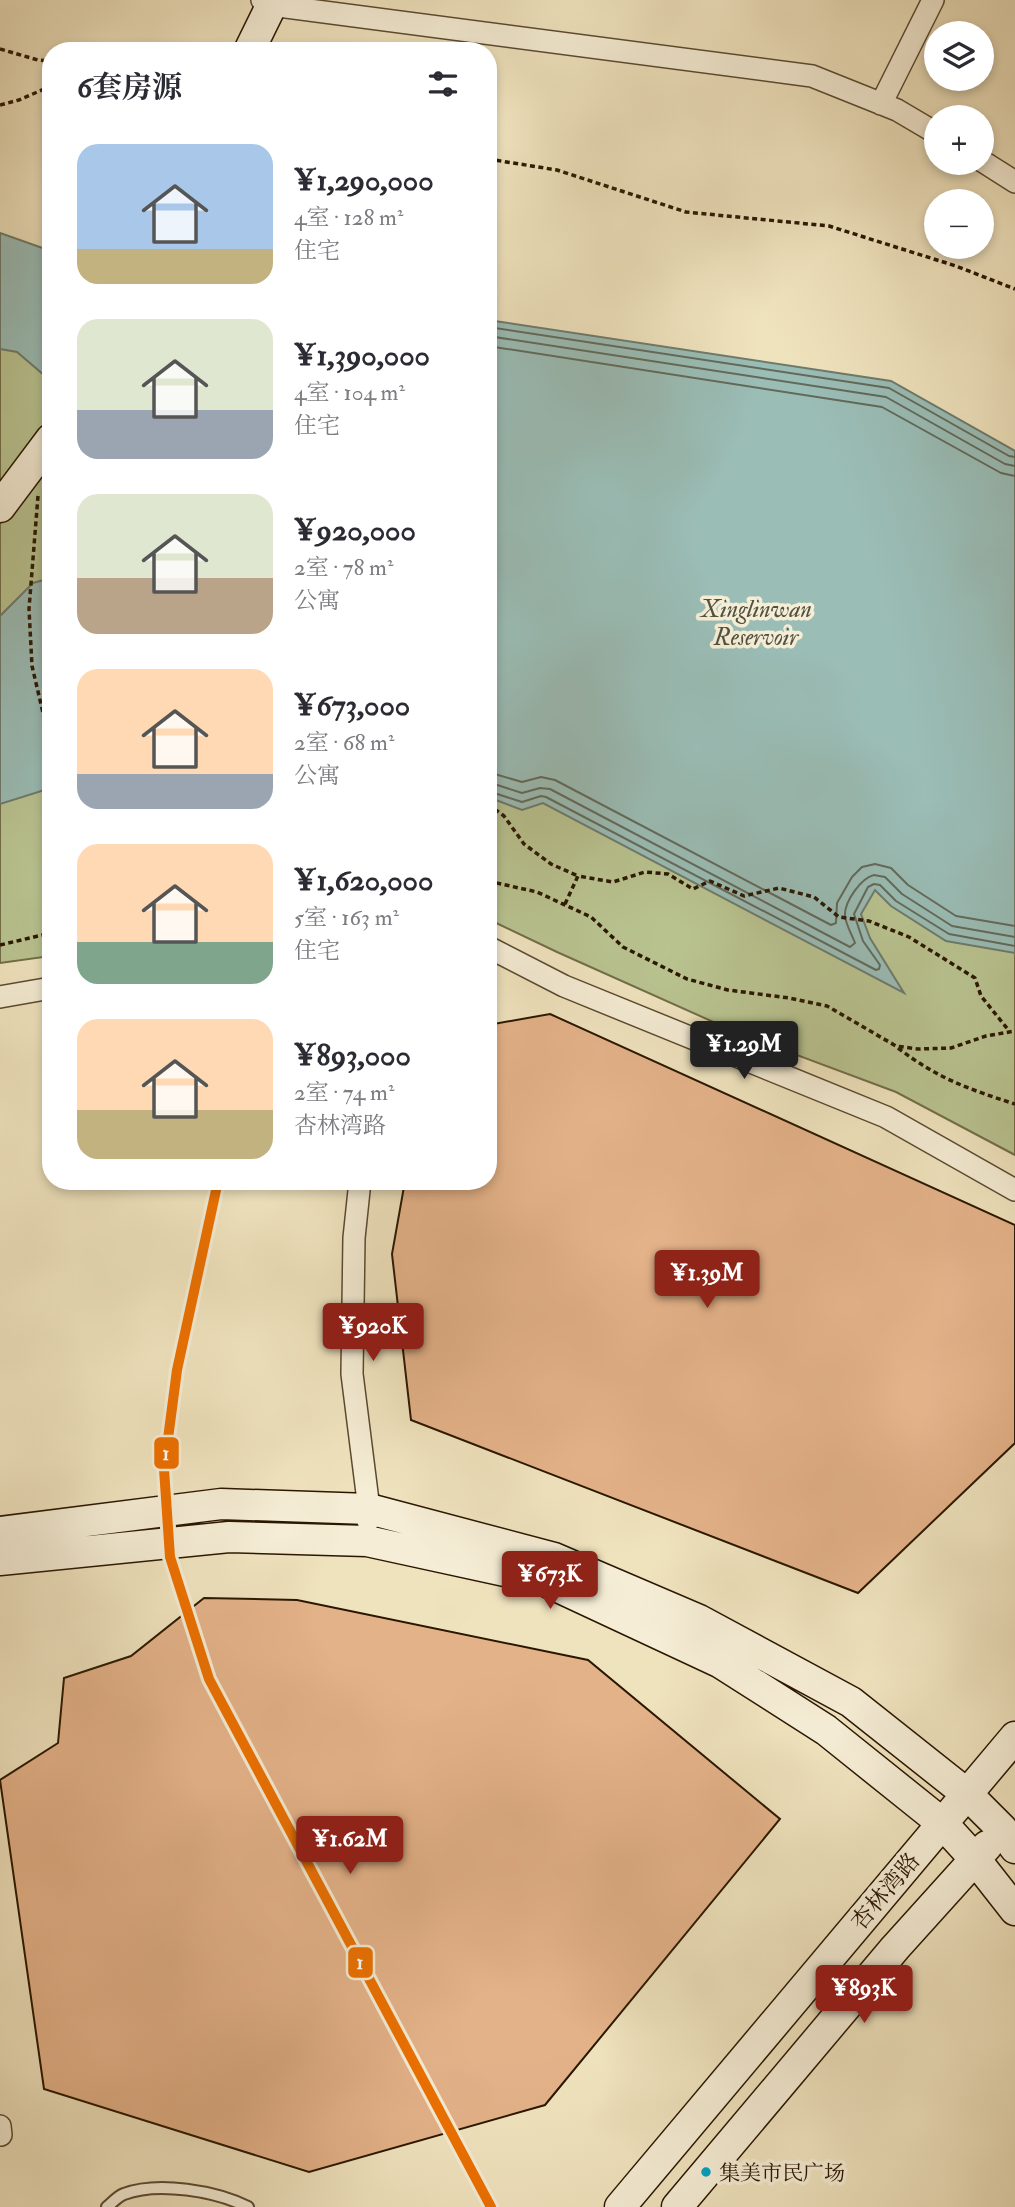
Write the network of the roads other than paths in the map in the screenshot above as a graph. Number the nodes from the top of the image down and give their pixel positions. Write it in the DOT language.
graph roads {
  1 [pos="933,0"];
  2 [pos="269,2"];
  3 [pos="252,42"];
  4 [pos="881,104"];
  5 [pos="924,126"];
  6 [pos="994,169"];
  7 [pos="1015,182"];
  8 [pos="42,451"];
  9 [pos="0,507"];
  10 [pos="497,952"];
  11 [pos="42,990"];
  12 [pos="0,997"];
  13 [pos="359,1190"];
  14 [pos="1015,1190"];
  15 [pos="369,1509"];
  16 [pos="0,1532"];
  17 [pos="367,1541"];
  18 [pos="0,1560"];
  19 [pos="1015,1737"];
  20 [pos="967,1794"];
  21 [pos="942,1823"];
  22 [pos="1011,1830"];
  23 [pos="975,1859"];
  24 [pos="1015,1910"];
  25 [pos="0,2126"];
  26 [pos="1,2135"];
  27 [pos="107,2207"];
  28 [pos="248,2207"];
  29 [pos="620,2207"];
  30 [pos="677,2207"];
  1 -- 4 [label="street"];
  2 -- 3 [label="street"];
  2 -- 4 [label="street"];
  4 -- 5 [label="street"];
  6 -- 7 [label="street"];
  8 -- 9 [label="street"];
  10 -- 14 [label="street"];
  11 -- 12 [label="street"];
  13 -- 15 [label="street"];
  15 -- 16 [label="street"];
  15 -- 17 [label="street"];
  15 -- 20 [label="street"];
  17 -- 18 [label="street"];
  17 -- 21 [label="street"];
  19 -- 20 [label="street, 杏林湾路"];
  20 -- 21 [label="street, 杏林湾路"];
  20 -- 22 [label="street"];
  21 -- 23 [label="street"];
  21 -- 29 [label="street, 杏林湾路"];
  22 -- 23 [label="street, 杏林湾路"];
  23 -- 24 [label="street"];
  23 -- 30 [label="street, 杏林湾路"];
  25 -- 26 [label="street"];
  27 -- 28 [label="lane"];
}
